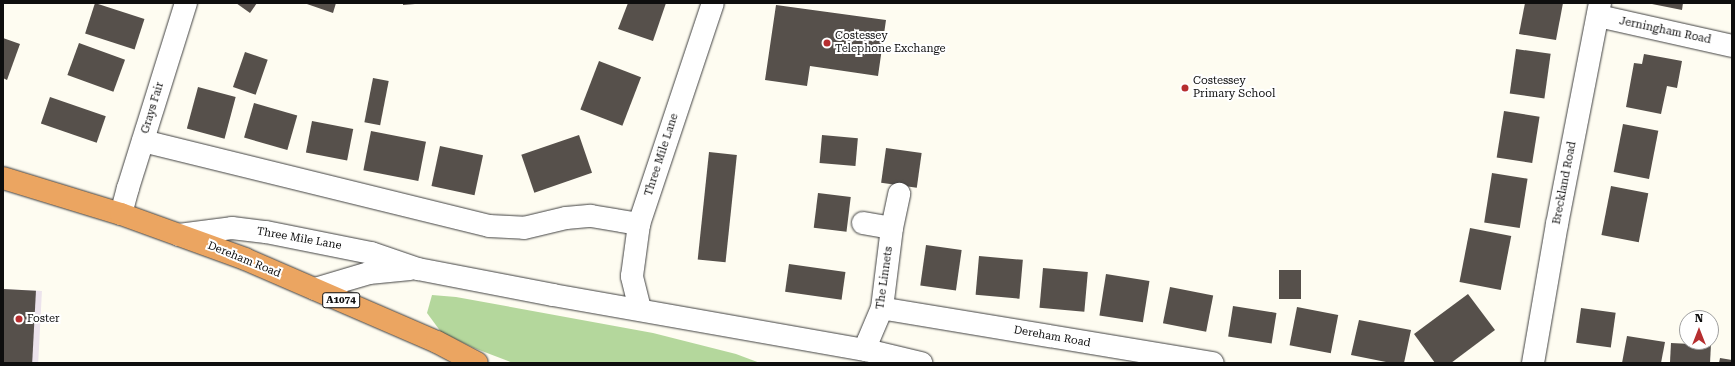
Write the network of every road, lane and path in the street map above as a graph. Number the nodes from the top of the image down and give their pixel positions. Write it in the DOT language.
graph roads {
  1 [pos="186,3"];
  2 [pos="713,3"];
  3 [pos="1599,10"];
  4 [pos="1732,46"];
  5 [pos="143,141"];
  6 [pos="3,178"];
  7 [pos="899,194"];
  8 [pos="121,214"];
  9 [pos="862,223"];
  10 [pos="639,224"];
  11 [pos="892,228"];
  12 [pos="179,234"];
  13 [pos="418,269"];
  14 [pos="316,289"];
  15 [pos="640,309"];
  16 [pos="892,310"];
  17 [pos="866,350"];
  18 [pos="476,363"];
  19 [pos="921,363"];
  20 [pos="1213,363"];
  21 [pos="1534,363"];
  1 -- 5 [label="street, Grays Fair"];
  2 -- 10 [label="street, Three Mile Lane"];
  3 -- 4 [label="street, Jerningham Road"];
  3 -- 21 [label="street, Breckland Road"];
  5 -- 8 [label="street, Grays Fair"];
  5 -- 10 [label="street"];
  6 -- 8 [label="highway, Dereham Road / A1074"];
  7 -- 11 [label="street, The Linnets"];
  8 -- 12 [label="highway, Dereham Road / A1074"];
  9 -- 11 [label="street"];
  10 -- 15 [label="street, Three Mile Lane"];
  11 -- 17 [label="street, The Linnets"];
  12 -- 13 [label="street, Three Mile Lane"];
  12 -- 14 [label="highway, Dereham Road / A1074"];
  13 -- 14 [label="street, Three Mile Lane"];
  13 -- 15 [label="street, Three Mile Lane"];
  14 -- 18 [label="highway, Dereham Road / A1074"];
  15 -- 17 [label="street, Three Mile Lane"];
  16 -- 20 [label="street, Dereham Road"];
  17 -- 19 [label="street, Three Mile Lane"];
}
